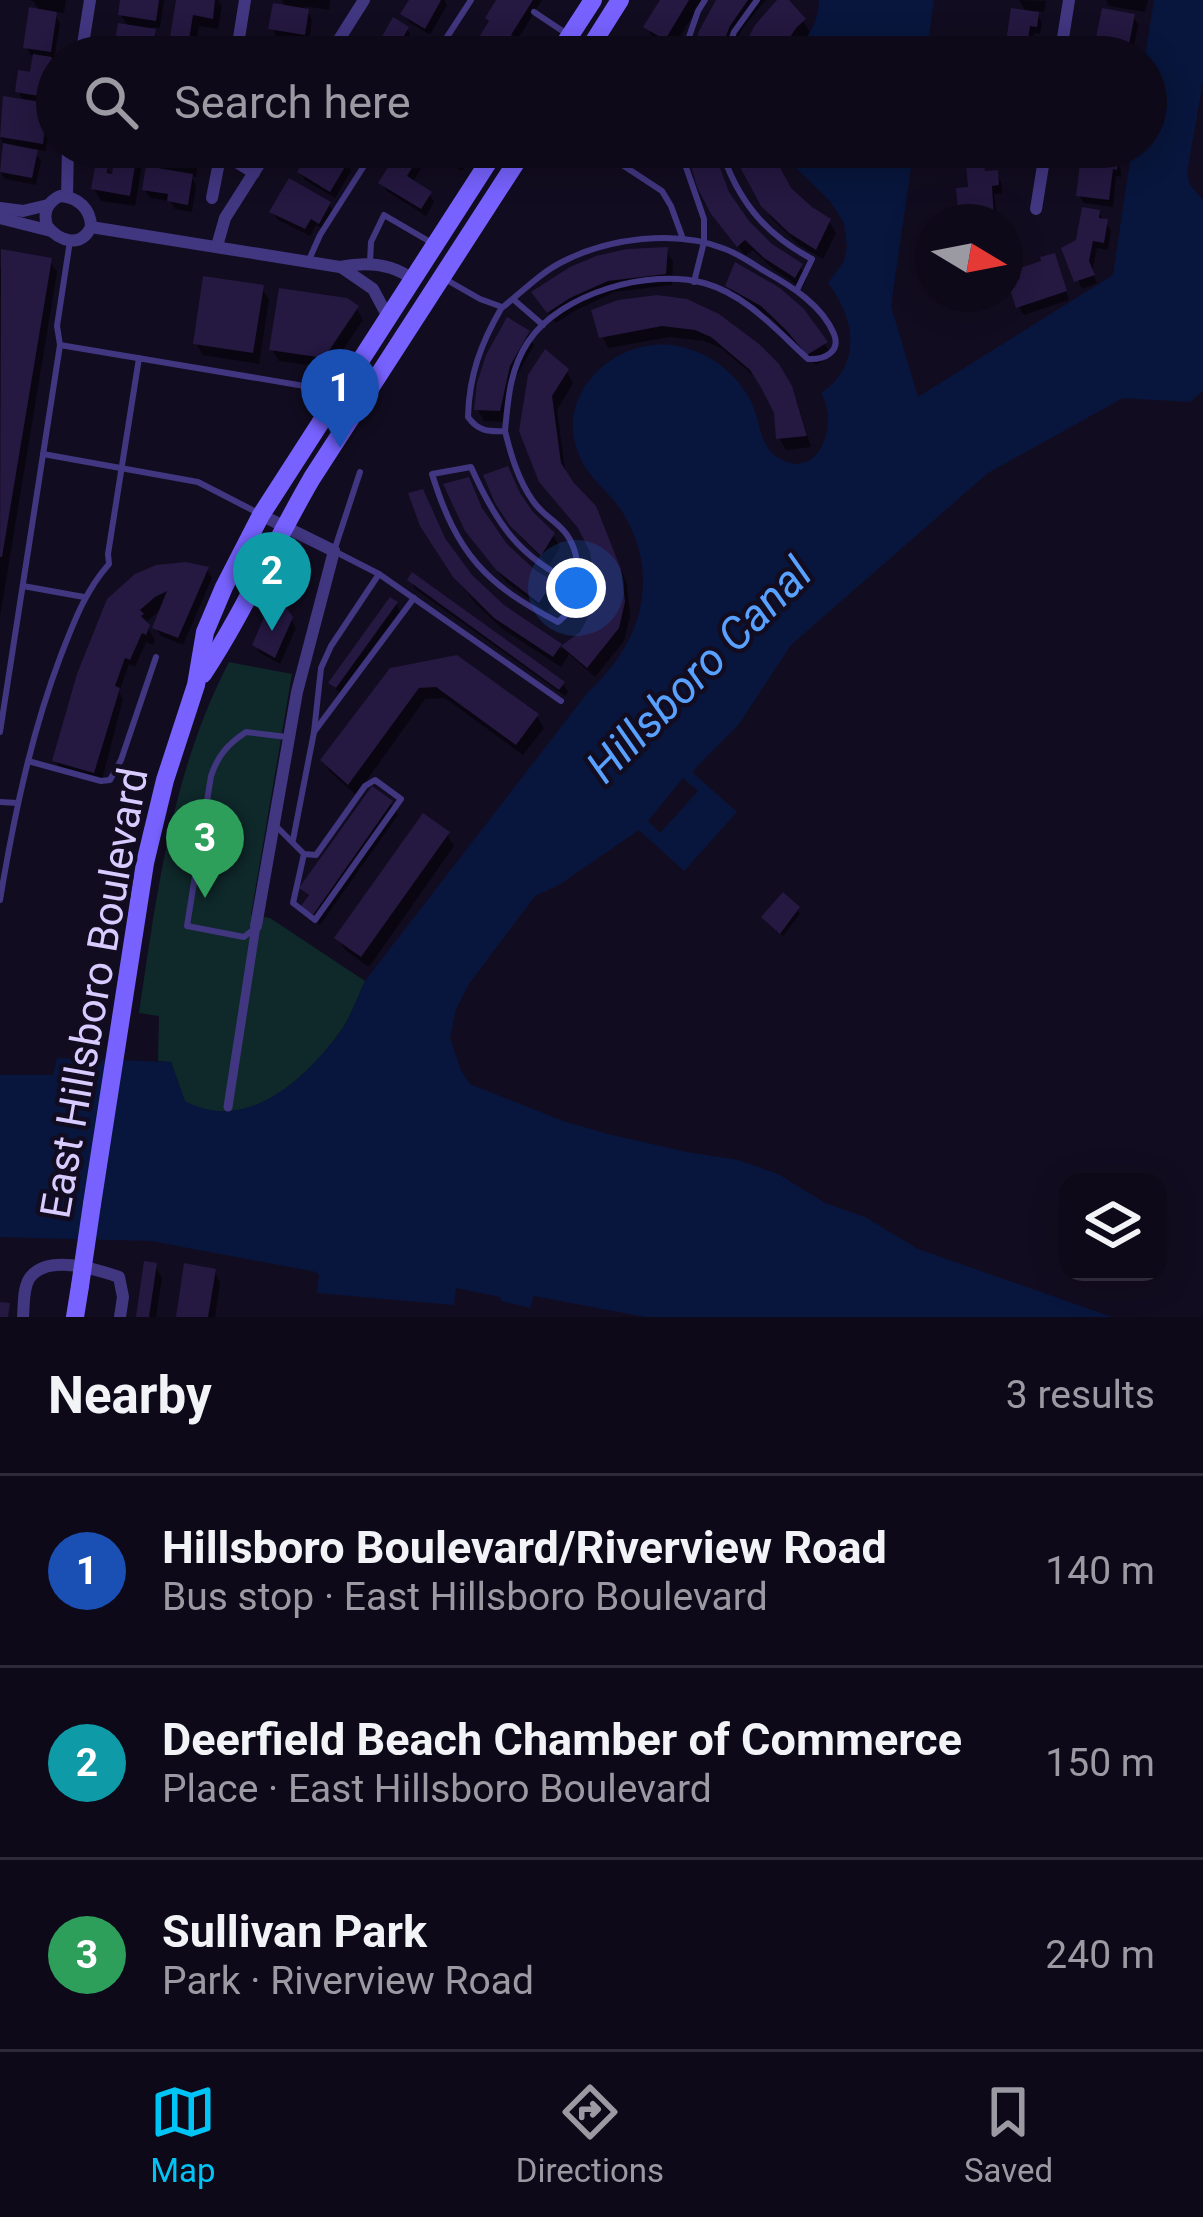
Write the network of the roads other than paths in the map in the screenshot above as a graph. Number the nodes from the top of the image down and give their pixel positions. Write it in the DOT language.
graph roads {
  1 [pos="90,0"];
  2 [pos="245,0"];
  3 [pos="364,0"];
  4 [pos="471,0"];
  5 [pos="592,0"];
  6 [pos="620,0"];
  7 [pos="706,0"];
  8 [pos="757,0"];
  9 [pos="1069,0"];
  10 [pos="534,12"];
  11 [pos="84,36"];
  12 [pos="239,36"];
  13 [pos="341,36"];
  14 [pos="448,36"];
  15 [pos="570,36"];
  16 [pos="598,36"];
  17 [pos="689,36"];
  18 [pos="733,36"];
  19 [pos="1063,36"];
  20 [pos="68,168"];
  21 [pos="219,168"];
  22 [pos="246,168"];
  23 [pos="257,168"];
  24 [pos="363,168"];
  25 [pos="484,168"];
  26 [pos="513,168"];
  27 [pos="627,168"];
  28 [pos="686,168"];
  29 [pos="729,168"];
  30 [pos="1043,168"];
  31 [pos="254,173"];
  32 [pos="67,197"];
  33 [pos="212,198"];
  34 [pos="48,205"];
  35 [pos="458,209"];
  36 [pos="1036,209"];
  37 [pos="1,218"];
  38 [pos="91,227"];
  39 [pos="52,232"];
  40 [pos="683,239"];
  41 [pos="70,241"];
  42 [pos="704,242"];
  43 [pos="435,245"];
  44 [pos="217,246"];
  45 [pos="308,262"];
  46 [pos="370,265"];
  47 [pos="340,267"];
  48 [pos="442,278"];
  49 [pos="412,279"];
  50 [pos="694,281"];
  51 [pos="797,290"];
  52 [pos="513,299"];
  53 [pos="502,307"];
  54 [pos="388,317"];
  55 [pos="544,325"];
  56 [pos="60,345"];
  57 [pos="140,358"];
  58 [pos="373,382"];
  59 [pos="340,392"];
  60 [pos="505,431"];
  61 [pos="43,454"];
  62 [pos="122,466"];
  63 [pos="360,472"];
  64 [pos="262,514"];
  65 [pos="284,526"];
  66 [pos="334,551"];
  67 [pos="379,574"];
  68 [pos="576,584"];
  69 [pos="22,586"];
  70 [pos="84,597"];
  71 [pos="414,598"];
  72 [pos="156,657"];
  73 [pos="196,685"];
  74 [pos="561,701"];
  75 [pos="0,732"];
  76 [pos="314,732"];
  77 [pos="289,738"];
  78 [pos="28,761"];
  79 [pos="0,802"];
  80 [pos="18,802"];
  81 [pos="274,823"];
  82 [pos="292,843"];
  83 [pos="304,854"];
  84 [pos="0,900"];
  85 [pos="256,926"];
  86 [pos="228,1107"];
  87 [pos="23,1317"];
  88 [pos="75,1317"];
  89 [pos="120,1317"];
  1 -- 11 [label="street"];
  2 -- 12 [label="street"];
  3 -- 13 [label="street"];
  4 -- 14 [label="lane"];
  5 -- 15 [label="main road"];
  6 -- 16 [label="main road"];
  7 -- 17 [label="lane"];
  8 -- 18 [label="lane"];
  9 -- 19 [label="street"];
  10 -- 15 [label="lane"];
  20 -- 32 [label="street"];
  21 -- 33 [label="street"];
  22 -- 31 [label="street"];
  23 -- 31 [label="street"];
  24 -- 45 [label="lane"];
  25 -- 35 [label="main road, East Hillsboro Boulevard"];
  26 -- 48 [label="main road, East Hillsboro Boulevard"];
  27 -- 40 [label="lane"];
  28 -- 42 [label="lane"];
  29 -- 51 [label="lane"];
  30 -- 36 [label="street"];
  31 -- 44 [label="street"];
  32 -- 34 [label="street"];
  32 -- 38 [label="street"];
  34 -- 37 [label="street"];
  34 -- 39 [label="street"];
  35 -- 43 [label="main road, East Hillsboro Boulevard"];
  35 -- 48 [label="main road"];
  37 -- 39 [label="street"];
  38 -- 41 [label="street"];
  38 -- 44 [label="street"];
  39 -- 41 [label="street"];
  40 -- 42 [label="lane"];
  40 -- 52 [label="lane"];
  41 -- 56 [label="lane"];
  42 -- 50 [label="lane"];
  42 -- 51 [label="lane"];
  43 -- 46 [label="lane"];
  43 -- 49 [label="main road, East Hillsboro Boulevard"];
  44 -- 45 [label="street"];
  45 -- 47 [label="street"];
  46 -- 47 [label="street"];
  46 -- 49 [label="street"];
  47 -- 54 [label="street"];
  48 -- 53 [label="lane"];
  48 -- 58 [label="main road, East Hillsboro Boulevard"];
  49 -- 54 [label="main road, East Hillsboro Boulevard"];
  49 -- 58 [label="main road"];
  50 -- 51 [label="lane"];
  50 -- 55 [label="lane"];
  52 -- 53 [label="lane"];
  52 -- 55 [label="lane"];
  53 -- 60 [label="lane"];
  54 -- 59 [label="main road, East Hillsboro Boulevard"];
  55 -- 60 [label="lane"];
  56 -- 57 [label="lane"];
  56 -- 61 [label="lane"];
  57 -- 59 [label="lane"];
  57 -- 62 [label="lane"];
  58 -- 65 [label="main road, East Hillsboro Boulevard"];
  59 -- 64 [label="main road, East Hillsboro Boulevard"];
  60 -- 68 [label="lane"];
  61 -- 62 [label="lane"];
  61 -- 69 [label="lane"];
  62 -- 64 [label="lane"];
  62 -- 70 [label="lane"];
  63 -- 66 [label="lane"];
  64 -- 65 [label="street"];
  64 -- 73 [label="main road, East Hillsboro Boulevard"];
  65 -- 66 [label="street"];
  65 -- 73 [label="main road, East Hillsboro Boulevard"];
  66 -- 67 [label="lane"];
  66 -- 77 [label="street"];
  67 -- 71 [label="lane"];
  67 -- 76 [label="lane"];
  68 -- 68 [label="lane"];
  69 -- 70 [label="lane"];
  69 -- 75 [label="lane"];
  70 -- 78 [label="lane"];
  71 -- 74 [label="lane"];
  71 -- 76 [label="lane"];
  72 -- 78 [label="lane"];
  73 -- 88 [label="main road, East Hillsboro Boulevard, bridge"];
  76 -- 82 [label="lane"];
  77 -- 81 [label="street"];
  77 -- 85 [label="lane"];
  78 -- 80 [label="lane"];
  79 -- 80 [label="lane"];
  80 -- 84 [label="lane"];
  81 -- 82 [label="lane"];
  81 -- 85 [label="street"];
  82 -- 83 [label="lane"];
  83 -- 83 [label="lane"];
  85 -- 86 [label="street"];
  87 -- 89 [label="street"];
}
